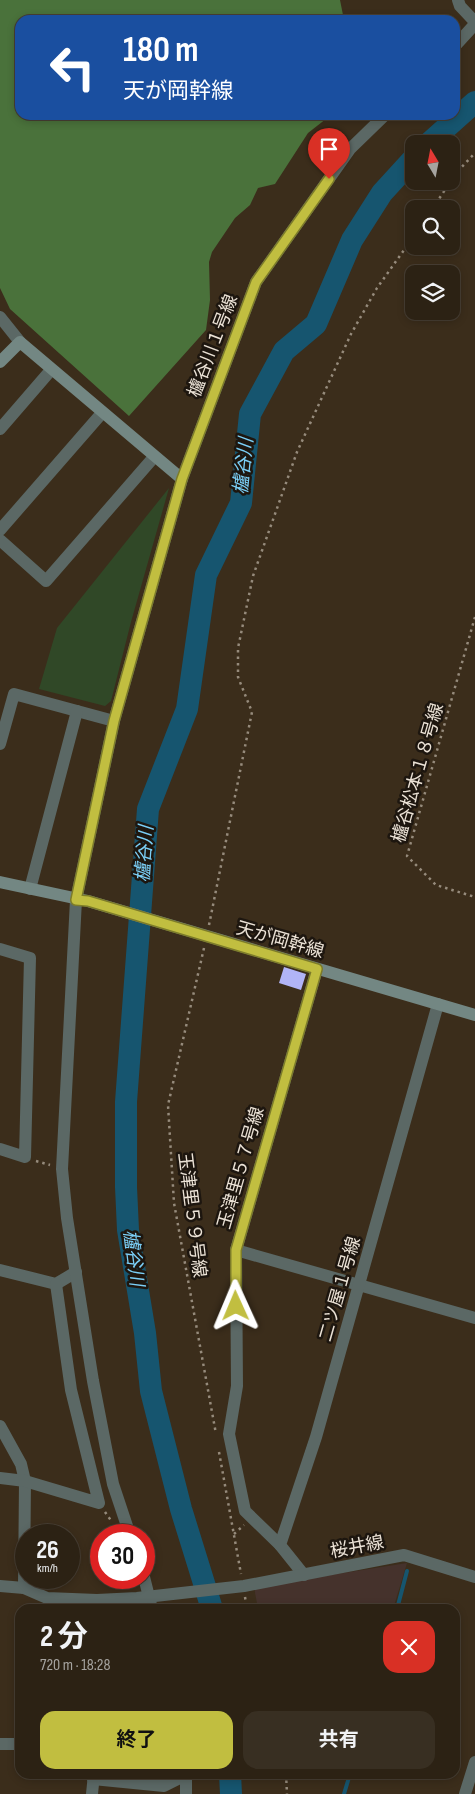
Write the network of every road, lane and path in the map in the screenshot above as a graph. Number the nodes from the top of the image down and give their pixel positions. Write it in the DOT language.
graph roads {
  1 [pos="458,0"];
  2 [pos="475,23"];
  3 [pos="460,40"];
  4 [pos="380,120"];
  5 [pos="475,153"];
  6 [pos="438,200"];
  7 [pos="405,249"];
  8 [pos="0,317"];
  9 [pos="20,342"];
  10 [pos="0,362"];
  11 [pos="51,370"];
  12 [pos="102,413"];
  13 [pos="0,429"];
  14 [pos="154,457"];
  15 [pos="182,479"];
  16 [pos="0,530"];
  17 [pos="0,540"];
  18 [pos="475,617"];
  19 [pos="14,694"];
  20 [pos="0,702"];
  21 [pos="77,711"];
  22 [pos="114,721"];
  23 [pos="0,744"];
  24 [pos="0,882"];
  25 [pos="30,889"];
  26 [pos="475,897"];
  27 [pos="82,900"];
  28 [pos="204,936"];
  29 [pos="0,949"];
  30 [pos="317,969"];
  31 [pos="438,1004"];
  32 [pos="475,1015"];
  33 [pos="0,1149"];
  34 [pos="25,1157"];
  35 [pos="62,1169"];
  36 [pos="236,1250"];
  37 [pos="0,1270"];
  38 [pos="76,1272"];
  39 [pos="56,1284"];
  40 [pos="360,1284"];
  41 [pos="475,1318"];
  42 [pos="0,1426"];
  43 [pos="217,1442"];
  44 [pos="219,1451"];
  45 [pos="0,1478"];
  46 [pos="25,1481"];
  47 [pos="99,1503"];
  48 [pos="25,1524"];
  49 [pos="113,1524"];
  50 [pos="126,1524"];
  51 [pos="280,1545"];
  52 [pos="304,1575"];
  53 [pos="475,1577"];
  54 [pos="0,1586"];
  55 [pos="243,1586"];
  56 [pos="15,1587"];
  57 [pos="26,1589"];
  58 [pos="151,1589"];
  59 [pos="154,1595"];
  60 [pos="90,1604"];
  61 [pos="103,1604"];
  62 [pos="153,1604"];
  63 [pos="0,1744"];
  64 [pos="15,1744"];
  65 [pos="475,1762"];
  66 [pos="93,1779"];
  67 [pos="109,1779"];
  68 [pos="177,1779"];
  69 [pos="186,1779"];
  70 [pos="286,1779"];
  71 [pos="92,1794"];
  72 [pos="186,1794"];
  73 [pos="287,1794"];
  74 [pos="465,1794"];
  1 -- 2 [label="street"];
  2 -- 3 [label="street"];
  4 -- 15 [label="street, 櫨谷川１号線"];
  5 -- 6 [label="path"];
  7 -- 28 [label="path, 玉津里５９号線"];
  8 -- 9 [label="street"];
  9 -- 10 [label="street"];
  9 -- 11 [label="street"];
  11 -- 12 [label="street"];
  11 -- 13 [label="street"];
  12 -- 14 [label="street"];
  12 -- 16 [label="street"];
  14 -- 15 [label="street"];
  14 -- 17 [label="street"];
  15 -- 22 [label="street, 櫨谷川１号線"];
  18 -- 26 [label="path, 櫨谷松本１８号線"];
  19 -- 20 [label="street"];
  19 -- 21 [label="street"];
  19 -- 23 [label="street"];
  21 -- 22 [label="street"];
  21 -- 25 [label="street"];
  22 -- 27 [label="street, 櫨谷川１号線"];
  24 -- 25 [label="street, 天が岡幹線"];
  25 -- 27 [label="street, 天が岡幹線"];
  27 -- 28 [label="street, 天が岡幹線"];
  27 -- 35 [label="street, 櫨谷川１号線"];
  28 -- 30 [label="street, 天が岡幹線"];
  28 -- 43 [label="path, 玉津里５９号線"];
  29 -- 34 [label="street"];
  30 -- 31 [label="street, 天が岡幹線"];
  30 -- 36 [label="street, 玉津里５７号線"];
  31 -- 32 [label="street, 天が岡幹線"];
  31 -- 40 [label="street, 二ツ屋１号線"];
  33 -- 34 [label="street"];
  34 -- 35 [label="path"];
  35 -- 38 [label="street, 櫨谷川１号線"];
  36 -- 40 [label="street"];
  36 -- 51 [label="street, 玉津里５７号線"];
  37 -- 39 [label="street"];
  38 -- 39 [label="street"];
  38 -- 50 [label="street, 櫨谷川１号線"];
  39 -- 47 [label="street"];
  40 -- 41 [label="street"];
  40 -- 51 [label="street, 二ツ屋１号線"];
  42 -- 46 [label="street"];
  44 -- 55 [label="path"];
  45 -- 46 [label="street"];
  46 -- 47 [label="street"];
  46 -- 48 [label="street"];
  47 -- 49 [label="path"];
  51 -- 52 [label="street"];
  52 -- 53 [label="street, 桜井線"];
  52 -- 55 [label="street, 桜井線"];
  54 -- 56 [label="street, 桜井線"];
  55 -- 59 [label="street, 桜井線"];
  57 -- 60 [label="street, 桜井線"];
  58 -- 59 [label="street"];
  59 -- 61 [label="street, 桜井線"];
  59 -- 62 [label="street"];
  63 -- 64 [label="street"];
  65 -- 74 [label="street"];
  66 -- 71 [label="street"];
  67 -- 68 [label="street"];
  69 -- 72 [label="street"];
  70 -- 73 [label="path"];
}
